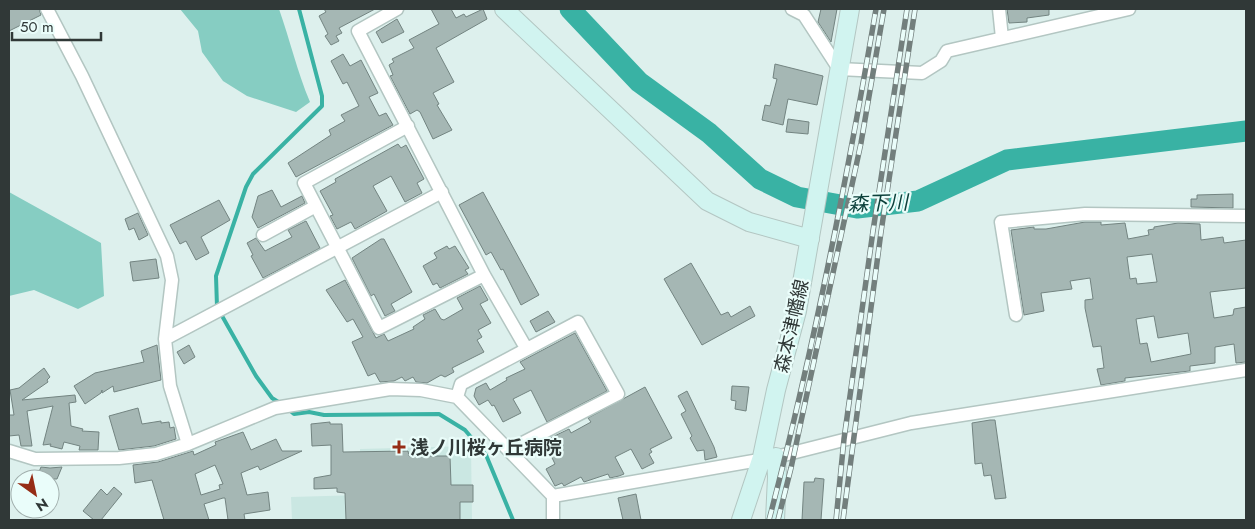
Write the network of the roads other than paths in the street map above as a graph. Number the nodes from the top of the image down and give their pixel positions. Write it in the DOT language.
graph roads {
  1 [pos="48,9"];
  2 [pos="397,9"];
  3 [pos="504,9"];
  4 [pos="792,9"];
  5 [pos="850,9"];
  6 [pos="999,9"];
  7 [pos="1128,9"];
  8 [pos="1002,38"];
  9 [pos="840,70"];
  10 [pos="408,126"];
  11 [pos="442,192"];
  12 [pos="316,206"];
  13 [pos="1246,216"];
  14 [pos="263,235"];
  15 [pos="810,239"];
  16 [pos="338,248"];
  17 [pos="484,274"];
  18 [pos="1016,315"];
  19 [pos="165,339"];
  20 [pos="526,348"];
  21 [pos="1246,370"];
  22 [pos="457,397"];
  23 [pos="188,444"];
  24 [pos="509,450"];
  25 [pos="9,451"];
  26 [pos="769,457"];
  27 [pos="553,496"];
  28 [pos="553,520"];
  29 [pos="741,520"];
  30 [pos="776,520"];
  1 -- 19 [label="street"];
  2 -- 10 [label="street"];
  3 -- 15 [label="main road"];
  4 -- 9 [label="street"];
  5 -- 9 [label="main road, 森本津幡線"];
  6 -- 8 [label="street"];
  7 -- 8 [label="street"];
  8 -- 9 [label="street"];
  9 -- 15 [label="main road, 森本津幡線"];
  10 -- 11 [label="street"];
  10 -- 12 [label="street"];
  11 -- 16 [label="street"];
  11 -- 17 [label="street"];
  12 -- 14 [label="street"];
  12 -- 16 [label="street"];
  13 -- 18 [label="street"];
  15 -- 26 [label="main road, 森本津幡線"];
  16 -- 17 [label="street"];
  16 -- 19 [label="street"];
  17 -- 20 [label="street"];
  19 -- 23 [label="street"];
  20 -- 22 [label="street"];
  20 -- 24 [label="street"];
  21 -- 26 [label="street"];
  22 -- 23 [label="street"];
  22 -- 24 [label="street"];
  23 -- 25 [label="street"];
  24 -- 27 [label="street"];
  26 -- 27 [label="street"];
  26 -- 29 [label="main road, 森本津幡線"];
  26 -- 30 [label="main road"];
  27 -- 28 [label="street"];
}
